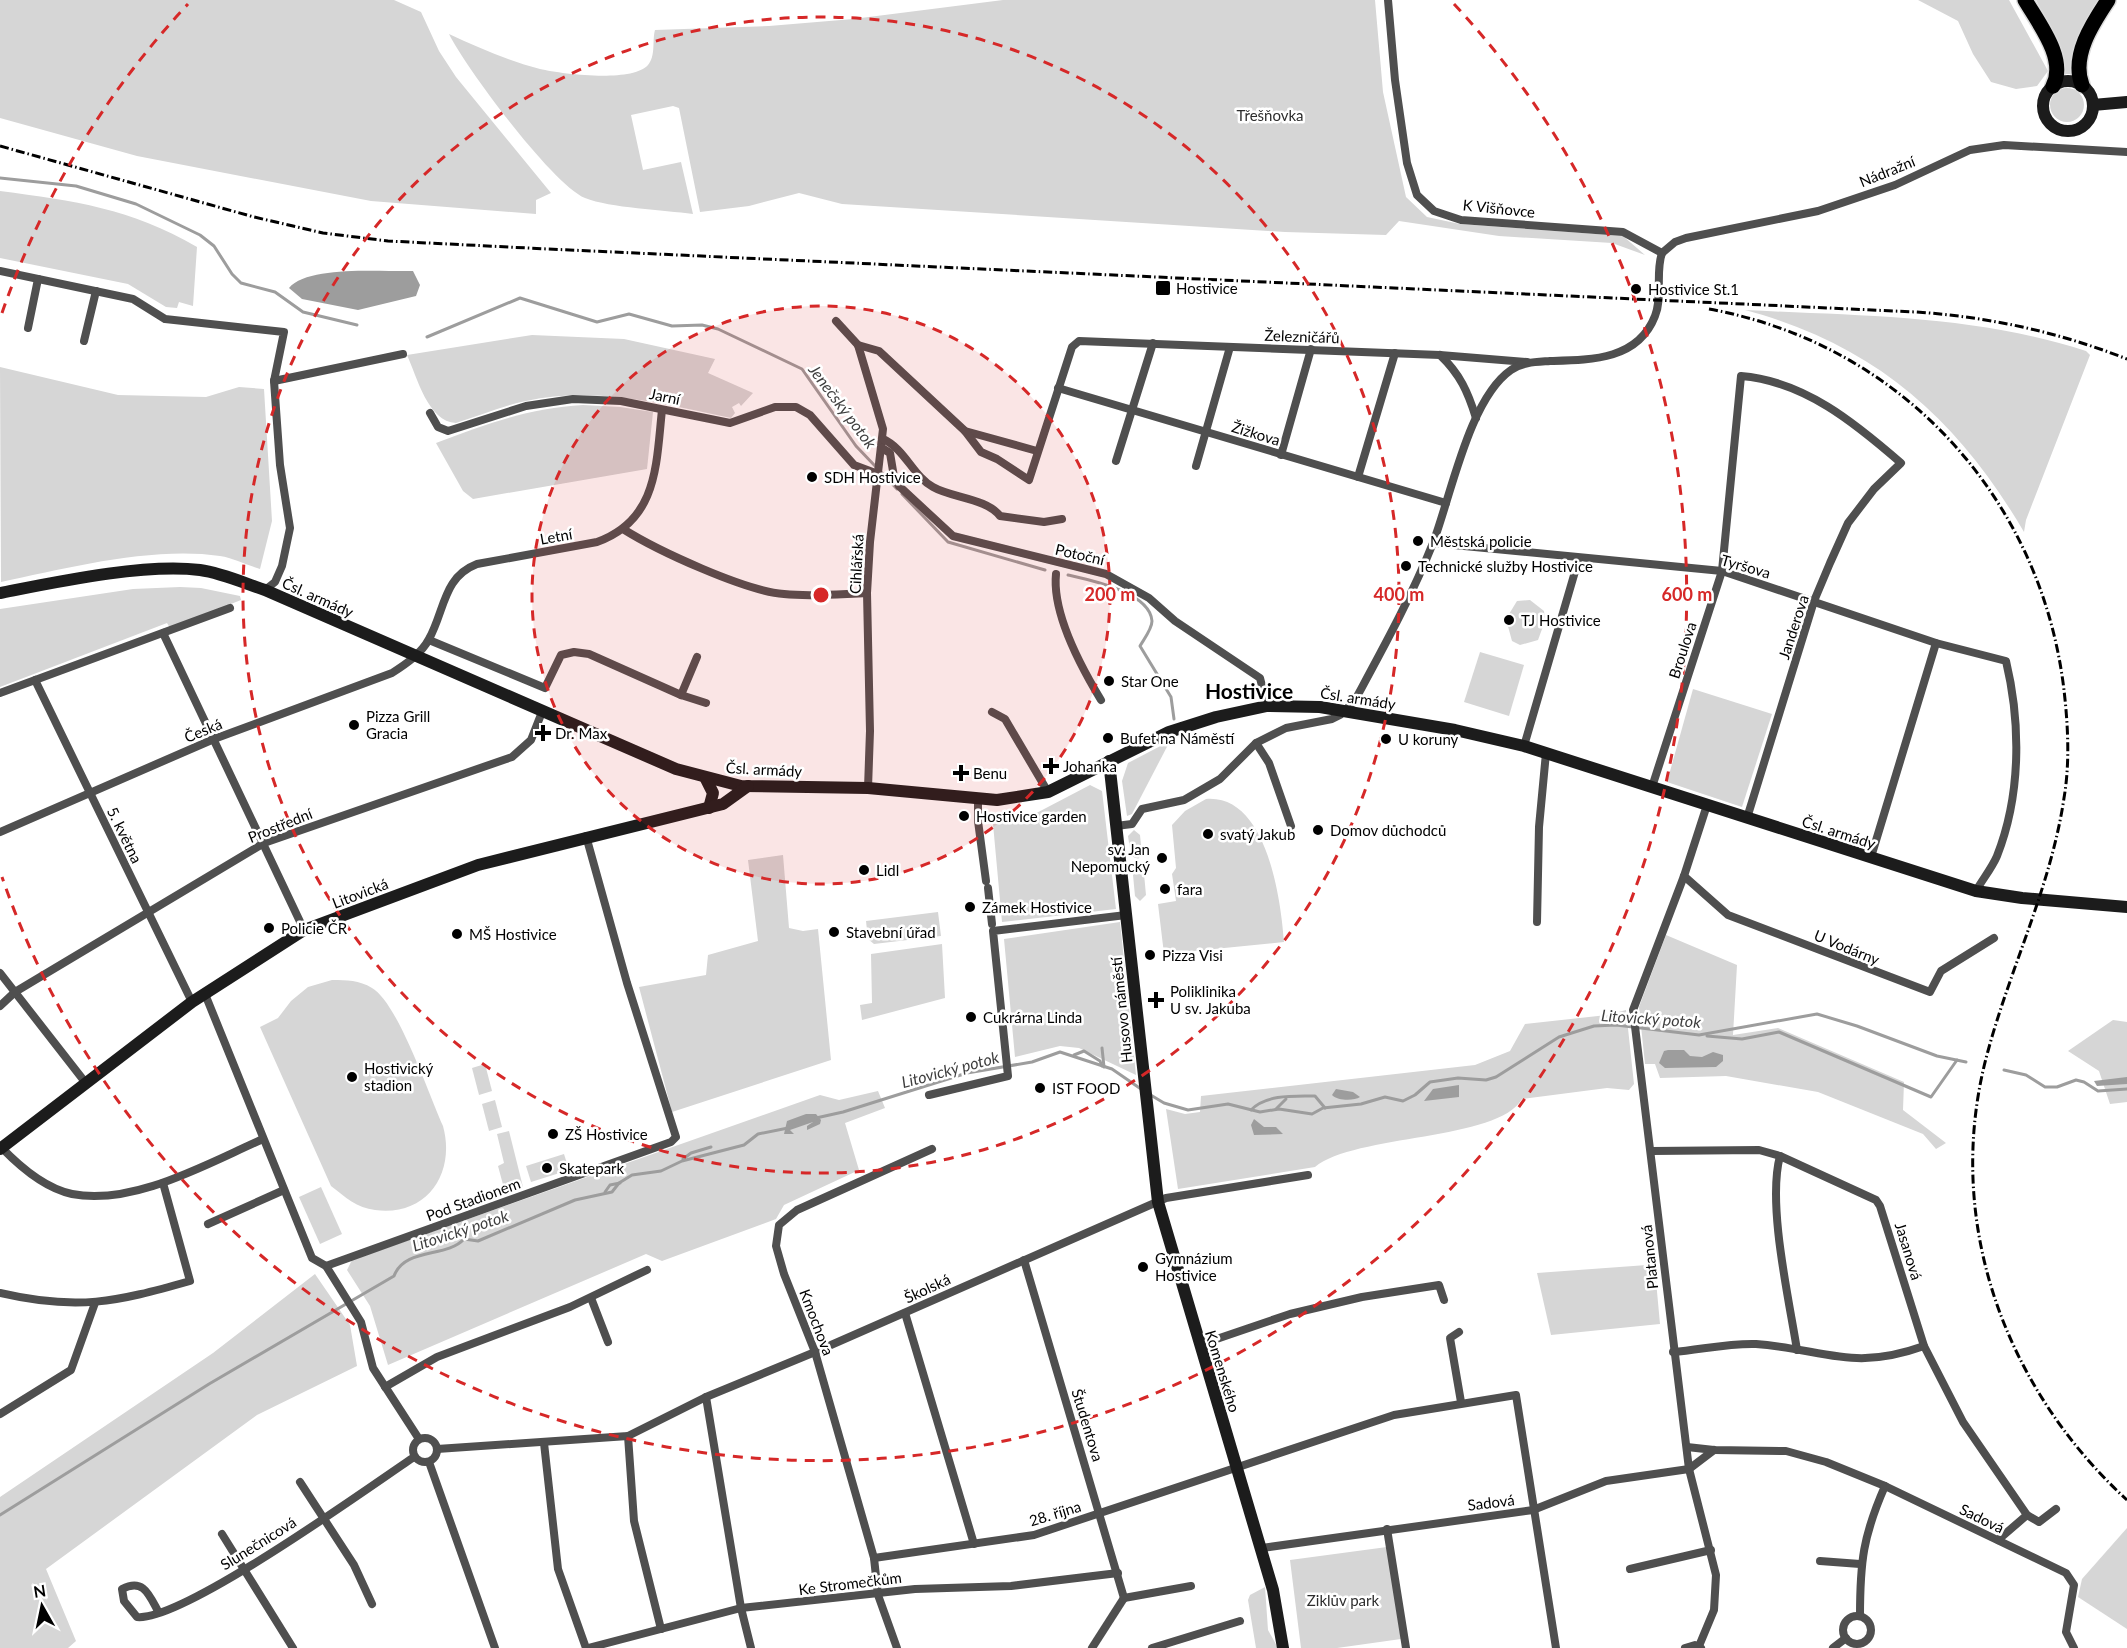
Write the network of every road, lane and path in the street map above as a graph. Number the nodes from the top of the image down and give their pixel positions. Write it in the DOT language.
graph roads {
  1 [pos="1388,0"];
  2 [pos="2025,0"];
  3 [pos="2109,0"];
  4 [pos="2082,85"];
  5 [pos="2053,86"];
  6 [pos="2127,102"];
  7 [pos="2093,105"];
  8 [pos="2127,152"];
  9 [pos="1662,253"];
  10 [pos="0,271"];
  11 [pos="38,279"];
  12 [pos="96,291"];
  13 [pos="836,321"];
  14 [pos="28,328"];
  15 [pos="84,341"];
  16 [pos="1153,343"];
  17 [pos="858,345"];
  18 [pos="1230,347"];
  19 [pos="1311,349"];
  20 [pos="1395,353"];
  21 [pos="404,354"];
  22 [pos="1440,355"];
  23 [pos="1528,363"];
  24 [pos="274,381"];
  25 [pos="1058,388"];
  26 [pos="662,410"];
  27 [pos="1132,411"];
  28 [pos="430,414"];
  29 [pos="1476,418"];
  30 [pos="965,431"];
  31 [pos="1206,432"];
  32 [pos="883,443"];
  33 [pos="1037,451"];
  34 [pos="1281,454"];
  35 [pos="1116,461"];
  36 [pos="1901,463"];
  37 [pos="1196,466"];
  38 [pos="878,474"];
  39 [pos="1358,477"];
  40 [pos="1446,503"];
  41 [pos="1062,519"];
  42 [pos="623,529"];
  43 [pos="1433,543"];
  44 [pos="1579,558"];
  45 [pos="1722,572"];
  46 [pos="1056,574"];
  47 [pos="265,590"];
  48 [pos="0,593"];
  49 [pos="867,593"];
  50 [pos="1815,601"];
  51 [pos="230,608"];
  52 [pos="163,633"];
  53 [pos="429,640"];
  54 [pos="1936,643"];
  55 [pos="416,657"];
  56 [pos="698,657"];
  57 [pos="34,680"];
  58 [pos="0,693"];
  59 [pos="681,695"];
  60 [pos="1101,700"];
  61 [pos="706,703"];
  62 [pos="1267,706"];
  63 [pos="1345,711"];
  64 [pos="542,712"];
  65 [pos="992,712"];
  66 [pos="214,739"];
  67 [pos="1256,743"];
  68 [pos="1524,746"];
  69 [pos="1546,753"];
  70 [pos="1109,761"];
  71 [pos="706,778"];
  72 [pos="748,786"];
  73 [pos="1652,787"];
  74 [pos="868,788"];
  75 [pos="1048,792"];
  76 [pos="89,793"];
  77 [pos="978,799"];
  78 [pos="1707,805"];
  79 [pos="709,808"];
  80 [pos="1747,818"];
  81 [pos="1116,826"];
  82 [pos="1291,826"];
  83 [pos="0,832"];
  84 [pos="586,836"];
  85 [pos="264,843"];
  86 [pos="1871,857"];
  87 [pos="1684,876"];
  88 [pos="1976,891"];
  89 [pos="2127,907"];
  90 [pos="148,913"];
  91 [pos="1126,915"];
  92 [pos="1537,922"];
  93 [pos="992,924"];
  94 [pos="304,930"];
  95 [pos="1994,938"];
  96 [pos="0,973"];
  97 [pos="15,992"];
  98 [pos="205,994"];
  99 [pos="192,1002"];
  100 [pos="0,1006"];
  101 [pos="85,1082"];
  102 [pos="929,1095"];
  103 [pos="1146,1102"];
  104 [pos="263,1139"];
  105 [pos="0,1147"];
  106 [pos="932,1149"];
  107 [pos="1652,1151"];
  108 [pos="1780,1156"];
  109 [pos="1308,1175"];
  110 [pos="163,1183"];
  111 [pos="284,1190"];
  112 [pos="1158,1202"];
  113 [pos="208,1224"];
  114 [pos="1024,1260"];
  115 [pos="326,1266"];
  116 [pos="647,1270"];
  117 [pos="0,1293"];
  118 [pos="591,1298"];
  119 [pos="1444,1300"];
  120 [pos="95,1303"];
  121 [pos="905,1313"];
  122 [pos="1459,1332"];
  123 [pos="608,1342"];
  124 [pos="1199,1345"];
  125 [pos="1924,1346"];
  126 [pos="1797,1350"];
  127 [pos="1673,1352"];
  128 [pos="815,1353"];
  129 [pos="385,1387"];
  130 [pos="706,1397"];
  131 [pos="1461,1402"];
  132 [pos="0,1414"];
  133 [pos="628,1436"];
  134 [pos="419,1440"];
  135 [pos="544,1443"];
  136 [pos="1687,1447"];
  137 [pos="437,1449"];
  138 [pos="1714,1450"];
  139 [pos="414,1457"];
  140 [pos="429,1462"];
  141 [pos="1237,1468"];
  142 [pos="1689,1469"];
  143 [pos="300,1482"];
  144 [pos="1885,1486"];
  145 [pos="2056,1509"];
  146 [pos="1533,1510"];
  147 [pos="1100,1514"];
  148 [pos="2027,1515"];
  149 [pos="324,1517"];
  150 [pos="1387,1529"];
  151 [pos="222,1534"];
  152 [pos="1998,1540"];
  153 [pos="974,1544"];
  154 [pos="1262,1548"];
  155 [pos="1711,1550"];
  156 [pos="874,1558"];
  157 [pos="1820,1561"];
  158 [pos="1860,1564"];
  159 [pos="245,1569"];
  160 [pos="1630,1569"];
  161 [pos="1118,1573"];
  162 [pos="1191,1586"];
  163 [pos="878,1595"];
  164 [pos="1124,1598"];
  165 [pos="372,1604"];
  166 [pos="741,1608"];
  167 [pos="159,1613"];
  168 [pos="1860,1616"];
  169 [pos="1240,1621"];
  170 [pos="661,1629"];
  171 [pos="1846,1638"];
  172 [pos="1867,1645"];
  173 [pos="1701,1647"];
  174 [pos="292,1648"];
  175 [pos="495,1648"];
  176 [pos="587,1648"];
  177 [pos="751,1648"];
  178 [pos="897,1648"];
  179 [pos="1092,1648"];
  180 [pos="1152,1648"];
  181 [pos="1283,1648"];
  182 [pos="1406,1648"];
  183 [pos="1556,1648"];
  184 [pos="1685,1648"];
  185 [pos="1833,1648"];
  186 [pos="2074,1648"];
  1 -- 9 [label="street, K Višňovce"];
  2 -- 5 [label="highway"];
  3 -- 4 [label="highway"];
  4 -- 5 [label="main road"];
  4 -- 7 [label="main road"];
  5 -- 7 [label="main road"];
  6 -- 7 [label="main road"];
  8 -- 9 [label="street, Nádražní"];
  9 -- 23 [label="street, Železničářů"];
  10 -- 11 [label="street"];
  11 -- 12 [label="street"];
  11 -- 14 [label="street"];
  12 -- 15 [label="street"];
  12 -- 24 [label="street"];
  13 -- 17 [label="street"];
  16 -- 18 [label="street, Železničářů"];
  16 -- 25 [label="street, Železničářů"];
  16 -- 27 [label="street"];
  17 -- 30 [label="street"];
  17 -- 32 [label="street, Cihlářská"];
  18 -- 19 [label="street, Železničářů"];
  18 -- 31 [label="street"];
  19 -- 20 [label="street, Železničářů"];
  19 -- 34 [label="street"];
  20 -- 22 [label="street, Železničářů"];
  20 -- 39 [label="street"];
  21 -- 24 [label="street"];
  22 -- 23 [label="street, Železničářů"];
  22 -- 29 [label="street"];
  23 -- 29 [label="street"];
  24 -- 47 [label="street"];
  25 -- 27 [label="street, Žižkova"];
  25 -- 33 [label="street"];
  26 -- 28 [label="street, Jarní"];
  26 -- 38 [label="street, Jarní"];
  26 -- 42 [label="street, Letní"];
  27 -- 31 [label="street, Žižkova"];
  27 -- 35 [label="street"];
  29 -- 40 [label="street"];
  30 -- 33 [label="street"];
  30 -- 33 [label="street"];
  31 -- 34 [label="street, Žižkova"];
  31 -- 37 [label="street"];
  32 -- 38 [label="street, Cihlářská"];
  32 -- 41 [label="street"];
  32 -- 62 [label="street, Potoční"];
  34 -- 39 [label="street, Žižkova"];
  36 -- 45 [label="street, Broulova"];
  36 -- 50 [label="street, Janderova"];
  38 -- 49 [label="street, Cihlářská"];
  39 -- 40 [label="street, Žižkova"];
  40 -- 43 [label="street"];
  42 -- 49 [label="street"];
  42 -- 53 [label="street, Letní"];
  43 -- 44 [label="street, Tyršova"];
  43 -- 63 [label="street"];
  44 -- 45 [label="street, Tyršova"];
  44 -- 68 [label="street"];
  45 -- 50 [label="street, Tyršova"];
  45 -- 73 [label="street, Broulova"];
  46 -- 60 [label="street"];
  47 -- 48 [label="main road, Čsl. armády"];
  47 -- 55 [label="main road, Čsl. armády"];
  49 -- 74 [label="street, Cihlářská"];
  50 -- 54 [label="street, Tyršova"];
  50 -- 80 [label="street, Janderova"];
  51 -- 52 [label="street"];
  52 -- 57 [label="street"];
  52 -- 66 [label="street"];
  53 -- 55 [label="street, Letní"];
  53 -- 59 [label="street"];
  54 -- 86 [label="street"];
  54 -- 88 [label="street, Tyršova"];
  55 -- 64 [label="main road, Čsl. armády"];
  55 -- 66 [label="street, Česká"];
  56 -- 59 [label="street"];
  57 -- 58 [label="street"];
  57 -- 76 [label="street, 5. května"];
  59 -- 61 [label="street"];
  62 -- 63 [label="main road, Čsl. armády"];
  62 -- 70 [label="main road, Čsl. armády"];
  63 -- 67 [label="street"];
  63 -- 68 [label="main road, Čsl. armády"];
  64 -- 71 [label="main road, Čsl. armády"];
  64 -- 85 [label="street, Prostřední"];
  65 -- 75 [label="street"];
  66 -- 76 [label="street, Česká"];
  66 -- 85 [label="street"];
  67 -- 81 [label="street"];
  67 -- 82 [label="street"];
  68 -- 69 [label="main road, Čsl. armády"];
  69 -- 73 [label="main road, Čsl. armády"];
  69 -- 92 [label="street"];
  70 -- 75 [label="main road, Čsl. armády"];
  70 -- 81 [label="main road, Husovo náměstí"];
  71 -- 72 [label="main road, Čsl. armády"];
  71 -- 79 [label="main road"];
  72 -- 74 [label="main road, Čsl. armády"];
  72 -- 79 [label="main road, Litovická"];
  73 -- 78 [label="main road, Čsl. armády"];
  74 -- 77 [label="main road, Čsl. armády"];
  75 -- 77 [label="main road, Čsl. armády"];
  76 -- 83 [label="street, Česká"];
  76 -- 90 [label="street, 5. května"];
  77 -- 93 [label="street"];
  78 -- 80 [label="main road, Čsl. armády"];
  78 -- 87 [label="street, Platanová"];
  79 -- 84 [label="main road, Litovická"];
  80 -- 86 [label="main road, Čsl. armády"];
  81 -- 91 [label="main road, Husovo náměstí"];
  84 -- 94 [label="main road, Litovická"];
  84 -- 115 [label="street, Pod Stadionem"];
  85 -- 90 [label="street, Prostřední"];
  85 -- 94 [label="street"];
  86 -- 88 [label="main road, Čsl. armády"];
  87 -- 95 [label="street, U Vodárny"];
  87 -- 107 [label="street, Platanová"];
  88 -- 89 [label="main road, Čsl. armády"];
  90 -- 97 [label="street, Prostřední"];
  90 -- 99 [label="street, 5. května"];
  91 -- 102 [label="street"];
  91 -- 103 [label="main road, Husovo náměstí"];
  94 -- 98 [label="main road, Litovická"];
  96 -- 97 [label="street"];
  97 -- 100 [label="street, Prostřední"];
  97 -- 101 [label="street"];
  98 -- 99 [label="main road, Litovická"];
  98 -- 104 [label="street"];
  99 -- 101 [label="main road, Litovická"];
  101 -- 105 [label="main road, Litovická"];
  103 -- 112 [label="main road, Komenského"];
  104 -- 110 [label="street"];
  104 -- 111 [label="street"];
  105 -- 110 [label="street"];
  106 -- 128 [label="street, Kmochova"];
  107 -- 108 [label="street, Jasanová"];
  107 -- 127 [label="street, Platanová"];
  108 -- 125 [label="street, Jasanová"];
  108 -- 126 [label="street"];
  109 -- 112 [label="street, Školská"];
  110 -- 120 [label="street"];
  111 -- 113 [label="street"];
  111 -- 115 [label="street"];
  112 -- 114 [label="street, Školská"];
  112 -- 124 [label="main road, Komenského"];
  114 -- 121 [label="street, Školská"];
  114 -- 147 [label="street, Študentova"];
  115 -- 129 [label="street"];
  116 -- 118 [label="street"];
  117 -- 120 [label="street"];
  118 -- 123 [label="street"];
  118 -- 129 [label="street"];
  119 -- 124 [label="street"];
  120 -- 132 [label="street"];
  121 -- 128 [label="street, Školská"];
  121 -- 153 [label="street"];
  122 -- 131 [label="street"];
  124 -- 141 [label="main road, Komenského"];
  125 -- 126 [label="street"];
  125 -- 148 [label="street, Jasanová"];
  126 -- 127 [label="street"];
  127 -- 136 [label="street, Platanová"];
  128 -- 130 [label="street, Školská"];
  128 -- 156 [label="street, Kmochova"];
  129 -- 134 [label="street"];
  130 -- 133 [label="street"];
  130 -- 166 [label="street"];
  131 -- 141 [label="street, 28. října"];
  131 -- 146 [label="street, 28. října"];
  133 -- 135 [label="street"];
  133 -- 170 [label="street"];
  134 -- 137 [label="street"];
  134 -- 139 [label="street"];
  135 -- 137 [label="street"];
  135 -- 176 [label="street"];
  136 -- 138 [label="street, Sadová"];
  136 -- 142 [label="street, Platanová"];
  137 -- 140 [label="street"];
  138 -- 142 [label="street, Sadová"];
  138 -- 144 [label="street, Sadová"];
  139 -- 140 [label="street"];
  139 -- 149 [label="street, Slunečnicová"];
  140 -- 175 [label="street"];
  141 -- 147 [label="street, 28. října"];
  141 -- 154 [label="main road, Komenského"];
  142 -- 146 [label="street, Sadová"];
  142 -- 155 [label="street, Platanová"];
  143 -- 149 [label="street"];
  144 -- 152 [label="street, Sadová"];
  144 -- 158 [label="street"];
  145 -- 148 [label="street"];
  146 -- 150 [label="street, Sadová"];
  146 -- 183 [label="street"];
  147 -- 153 [label="street, 28. října"];
  147 -- 161 [label="street, Študentova"];
  148 -- 152 [label="street"];
  149 -- 159 [label="street, Slunečnicová"];
  149 -- 165 [label="street"];
  150 -- 154 [label="street, Sadová"];
  150 -- 182 [label="street"];
  151 -- 159 [label="street"];
  152 -- 186 [label="street, Sadová"];
  153 -- 156 [label="street, 28. října"];
  154 -- 181 [label="main road, Komenského"];
  155 -- 160 [label="street"];
  155 -- 173 [label="street, Platanová"];
  156 -- 163 [label="street, Kmochova"];
  157 -- 158 [label="street"];
  158 -- 168 [label="street"];
  159 -- 167 [label="street, Slunečnicová"];
  159 -- 174 [label="street"];
  161 -- 163 [label="street, Ke Stromečkům"];
  161 -- 164 [label="street, Študentova"];
  162 -- 164 [label="street"];
  163 -- 166 [label="street, Ke Stromečkům"];
  163 -- 178 [label="street, Kmochova"];
  164 -- 179 [label="street"];
  166 -- 170 [label="street, Ke Stromečkům"];
  166 -- 177 [label="street"];
  167 -- 167 [label="street, Slunečnicová"];
  168 -- 171 [label="street"];
  168 -- 172 [label="street"];
  169 -- 180 [label="street"];
  170 -- 176 [label="street, Ke Stromečkům"];
  171 -- 172 [label="street"];
  171 -- 185 [label="street"];
  173 -- 184 [label="street"];
}
